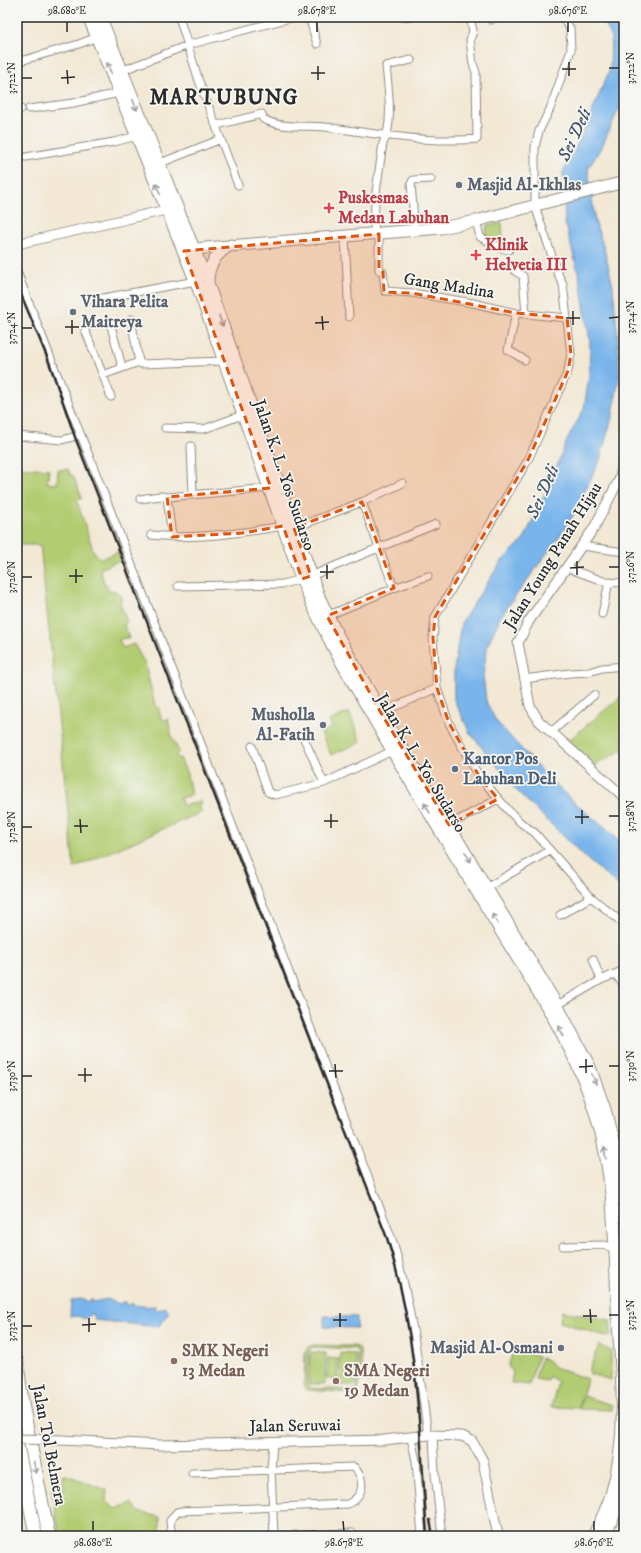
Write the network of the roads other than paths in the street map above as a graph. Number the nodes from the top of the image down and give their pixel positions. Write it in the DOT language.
graph roads {
  1 [pos="88,17"];
  2 [pos="100,17"];
  3 [pos="179,17"];
  4 [pos="294,17"];
  5 [pos="309,17"];
  6 [pos="403,17"];
  7 [pos="411,17"];
  8 [pos="470,17"];
  9 [pos="514,17"];
  10 [pos="562,17"];
  11 [pos="524,18"];
  12 [pos="276,19"];
  13 [pos="102,35"];
  14 [pos="317,44"];
  15 [pos="188,45"];
  16 [pos="411,60"];
  17 [pos="17,62"];
  18 [pos="121,71"];
  19 [pos="119,93"];
  20 [pos="30,109"];
  21 [pos="216,125"];
  22 [pos="137,136"];
  23 [pos="387,136"];
  24 [pos="221,139"];
  25 [pos="26,157"];
  26 [pos="153,160"];
  27 [pos="624,169"];
  28 [pos="624,176"];
  29 [pos="431,178"];
  30 [pos="624,182"];
  31 [pos="238,185"];
  32 [pos="535,206"];
  33 [pos="166,210"];
  34 [pos="476,221"];
  35 [pos="415,231"];
  36 [pos="376,235"];
  37 [pos="345,237"];
  38 [pos="17,244"];
  39 [pos="232,245"];
  40 [pos="189,250"];
  41 [pos="509,250"];
  42 [pos="515,271"];
  43 [pos="17,272"];
  44 [pos="196,281"];
  45 [pos="208,285"];
  46 [pos="92,300"];
  47 [pos="516,312"];
  48 [pos="526,314"];
  49 [pos="349,317"];
  50 [pos="567,318"];
  51 [pos="130,319"];
  52 [pos="110,322"];
  53 [pos="85,330"];
  54 [pos="525,360"];
  55 [pos="225,361"];
  56 [pos="139,362"];
  57 [pos="122,367"];
  58 [pos="103,375"];
  59 [pos="111,397"];
  60 [pos="245,414"];
  61 [pos="165,428"];
  62 [pos="80,435"];
  63 [pos="17,436"];
  64 [pos="191,446"];
  65 [pos="624,460"];
  66 [pos="403,483"];
  67 [pos="271,488"];
  68 [pos="193,494"];
  69 [pos="167,497"];
  70 [pos="140,499"];
  71 [pos="362,502"];
  72 [pos="436,524"];
  73 [pos="289,527"];
  74 [pos="152,535"];
  75 [pos="172,537"];
  76 [pos="582,546"];
  77 [pos="378,548"];
  78 [pos="624,552"];
  79 [pos="567,568"];
  80 [pos="428,576"];
  81 [pos="307,578"];
  82 [pos="609,582"];
  83 [pos="624,583"];
  84 [pos="178,586"];
  85 [pos="394,588"];
  86 [pos="602,614"];
  87 [pos="327,616"];
  88 [pos="624,666"];
  89 [pos="524,679"];
  90 [pos="437,688"];
  91 [pos="594,695"];
  92 [pos="381,713"];
  93 [pos="550,733"];
  94 [pos="302,734"];
  95 [pos="252,746"];
  96 [pos="392,751"];
  97 [pos="324,783"];
  98 [pos="624,797"];
  99 [pos="498,799"];
  100 [pos="449,825"];
  101 [pos="549,852"];
  102 [pos="486,888"];
  103 [pos="591,897"];
  104 [pos="560,915"];
  105 [pos="624,924"];
  106 [pos="593,959"];
  107 [pos="624,970"];
  108 [pos="616,974"];
  109 [pos="601,980"];
  110 [pos="624,987"];
  111 [pos="553,1008"];
  112 [pos="622,1229"];
  113 [pos="563,1246"];
  114 [pos="614,1248"];
  115 [pos="624,1280"];
  116 [pos="622,1347"];
  117 [pos="17,1360"];
  118 [pos="431,1435"];
  119 [pos="411,1438"];
  120 [pos="17,1439"];
  121 [pos="273,1442"];
  122 [pos="17,1443"];
  123 [pos="623,1445"];
  124 [pos="271,1470"];
  125 [pos="192,1473"];
  126 [pos="624,1480"];
  127 [pos="273,1507"];
  128 [pos="352,1533"];
  129 [pos="36,1536"];
  130 [pos="49,1536"];
  131 [pos="174,1536"];
  132 [pos="274,1536"];
  133 [pos="278,1536"];
  134 [pos="422,1536"];
  135 [pos="442,1536"];
  136 [pos="498,1536"];
  137 [pos="594,1536"];
  138 [pos="604,1536"];
  1 -- 13 [label="highway, Jalan K. L. Yos Sudarso"];
  2 -- 13 [label="highway, Jalan K. L. Yos Sudarso"];
  3 -- 15 [label="street"];
  4 -- 12 [label="street"];
  5 -- 14 [label="street"];
  6 -- 7 [label="street"];
  8 -- 23 [label="street"];
  9 -- 11 [label="street"];
  10 -- 32 [label="street"];
  12 -- 15 [label="street"];
  13 -- 17 [label="street"];
  13 -- 18 [label="highway, Jalan K. L. Yos Sudarso"];
  19 -- 13 [label="highway, Jalan K. L. Yos Sudarso, one-way"];
  15 -- 18 [label="street"];
  15 -- 21 [label="street"];
  16 -- 23 [label="street"];
  18 -- 26 [label="highway, Jalan K. L. Yos Sudarso, one-way"];
  19 -- 20 [label="street"];
  19 -- 22 [label="highway, Jalan K. L. Yos Sudarso"];
  21 -- 23 [label="street"];
  21 -- 24 [label="street"];
  22 -- 25 [label="street"];
  22 -- 26 [label="highway, Jalan K. L. Yos Sudarso"];
  23 -- 36 [label="street"];
  24 -- 26 [label="street"];
  24 -- 31 [label="street"];
  33 -- 26 [label="highway, Jalan K. L. Yos Sudarso, one-way"];
  26 -- 40 [label="highway, Jalan K. L. Yos Sudarso"];
  27 -- 28 [label="street"];
  29 -- 35 [label="street"];
  30 -- 32 [label="main road"];
  32 -- 34 [label="main road"];
  32 -- 50 [label="street"];
  33 -- 38 [label="street"];
  33 -- 40 [label="highway, Jalan K. L. Yos Sudarso"];
  34 -- 35 [label="main road"];
  34 -- 41 [label="street"];
  35 -- 36 [label="main road"];
  36 -- 37 [label="main road"];
  36 -- 47 [label="street, Gang Madina"];
  37 -- 39 [label="main road"];
  37 -- 49 [label="street"];
  39 -- 40 [label="main road"];
  39 -- 45 [label="main road"];
  40 -- 44 [label="highway, Jalan K. L. Yos Sudarso"];
  40 -- 45 [label="highway, Jalan K. L. Yos Sudarso"];
  42 -- 48 [label="street"];
  43 -- 62 [label="street"];
  44 -- 46 [label="street"];
  44 -- 55 [label="highway, Jalan K. L. Yos Sudarso"];
  45 -- 73 [label="highway, Jalan K. L. Yos Sudarso, one-way"];
  47 -- 48 [label="street, Gang Madina"];
  47 -- 54 [label="street"];
  48 -- 50 [label="street, Gang Madina"];
  50 -- 90 [label="street"];
  51 -- 56 [label="street"];
  52 -- 57 [label="street"];
  53 -- 58 [label="street"];
  55 -- 56 [label="street"];
  55 -- 60 [label="highway, Jalan K. L. Yos Sudarso"];
  56 -- 57 [label="street"];
  57 -- 58 [label="street"];
  58 -- 59 [label="street"];
  60 -- 61 [label="street"];
  60 -- 67 [label="highway, Jalan K. L. Yos Sudarso"];
  62 -- 63 [label="street"];
  62 -- 118 [label="street"];
  64 -- 68 [label="street"];
  65 -- 76 [label="street, Jalan Young Panah Hijau"];
  66 -- 71 [label="street"];
  67 -- 68 [label="street"];
  67 -- 73 [label="highway, Jalan K. L. Yos Sudarso"];
  68 -- 69 [label="street"];
  69 -- 70 [label="street"];
  69 -- 75 [label="street"];
  71 -- 73 [label="street"];
  71 -- 77 [label="street"];
  72 -- 77 [label="street"];
  73 -- 75 [label="street"];
  73 -- 81 [label="highway, Jalan K. L. Yos Sudarso"];
  74 -- 75 [label="street"];
  76 -- 78 [label="street"];
  76 -- 79 [label="street, Jalan Young Panah Hijau"];
  77 -- 81 [label="street"];
  77 -- 85 [label="street"];
  79 -- 82 [label="street"];
  79 -- 89 [label="street, Jalan Young Panah Hijau"];
  80 -- 85 [label="street"];
  81 -- 84 [label="street"];
  81 -- 87 [label="highway, Jalan K. L. Yos Sudarso"];
  81 -- 96 [label="highway, Jalan K. L. Yos Sudarso"];
  82 -- 83 [label="street"];
  82 -- 86 [label="street"];
  85 -- 87 [label="street"];
  87 -- 92 [label="highway, Jalan K. L. Yos Sudarso"];
  88 -- 89 [label="street"];
  89 -- 93 [label="street, Jalan Young Panah Hijau"];
  90 -- 92 [label="street"];
  90 -- 99 [label="street"];
  91 -- 93 [label="street"];
  92 -- 100 [label="highway, Jalan K. L. Yos Sudarso"];
  93 -- 98 [label="street, Jalan Young Panah Hijau"];
  94 -- 97 [label="street"];
  95 -- 97 [label="street"];
  96 -- 97 [label="street"];
  111 -- 96 [label="highway, Jalan K. L. Yos Sudarso, one-way"];
  99 -- 100 [label="street"];
  99 -- 101 [label="street"];
  100 -- 102 [label="highway, Jalan K. L. Yos Sudarso, one-way"];
  101 -- 102 [label="street"];
  101 -- 103 [label="street"];
  102 -- 111 [label="highway, Jalan K. L. Yos Sudarso"];
  103 -- 104 [label="street"];
  103 -- 105 [label="street"];
  106 -- 109 [label="street"];
  107 -- 108 [label="street"];
  108 -- 109 [label="street"];
  108 -- 110 [label="street"];
  109 -- 111 [label="street"];
  111 -- 112 [label="highway, Jalan K. L. Yos Sudarso, one-way"];
  114 -- 111 [label="highway, Jalan K. L. Yos Sudarso, one-way"];
  112 -- 115 [label="highway, Jalan K. L. Yos Sudarso"];
  113 -- 114 [label="street"];
  114 -- 116 [label="highway, Jalan K. L. Yos Sudarso"];
  116 -- 123 [label="highway, Jalan K. L. Yos Sudarso"];
  117 -- 130 [label="highway, Jalan Tol Belmera, one-way"];
  118 -- 119 [label="street, Jalan Seruwai"];
  118 -- 135 [label="street"];
  118 -- 136 [label="street, Jalan Seruwai"];
  119 -- 121 [label="street, Jalan Seruwai"];
  119 -- 134 [label="street"];
  120 -- 121 [label="street, Jalan Seruwai, bridge"];
  121 -- 124 [label="street"];
  122 -- 129 [label="highway, Jalan Tol Belmera"];
  123 -- 137 [label="highway, Jalan K. L. Yos Sudarso"];
  124 -- 125 [label="street"];
  124 -- 127 [label="street"];
  124 -- 127 [label="street"];
  126 -- 138 [label="highway"];
  127 -- 131 [label="street"];
  127 -- 132 [label="street"];
  128 -- 133 [label="street"];
}
